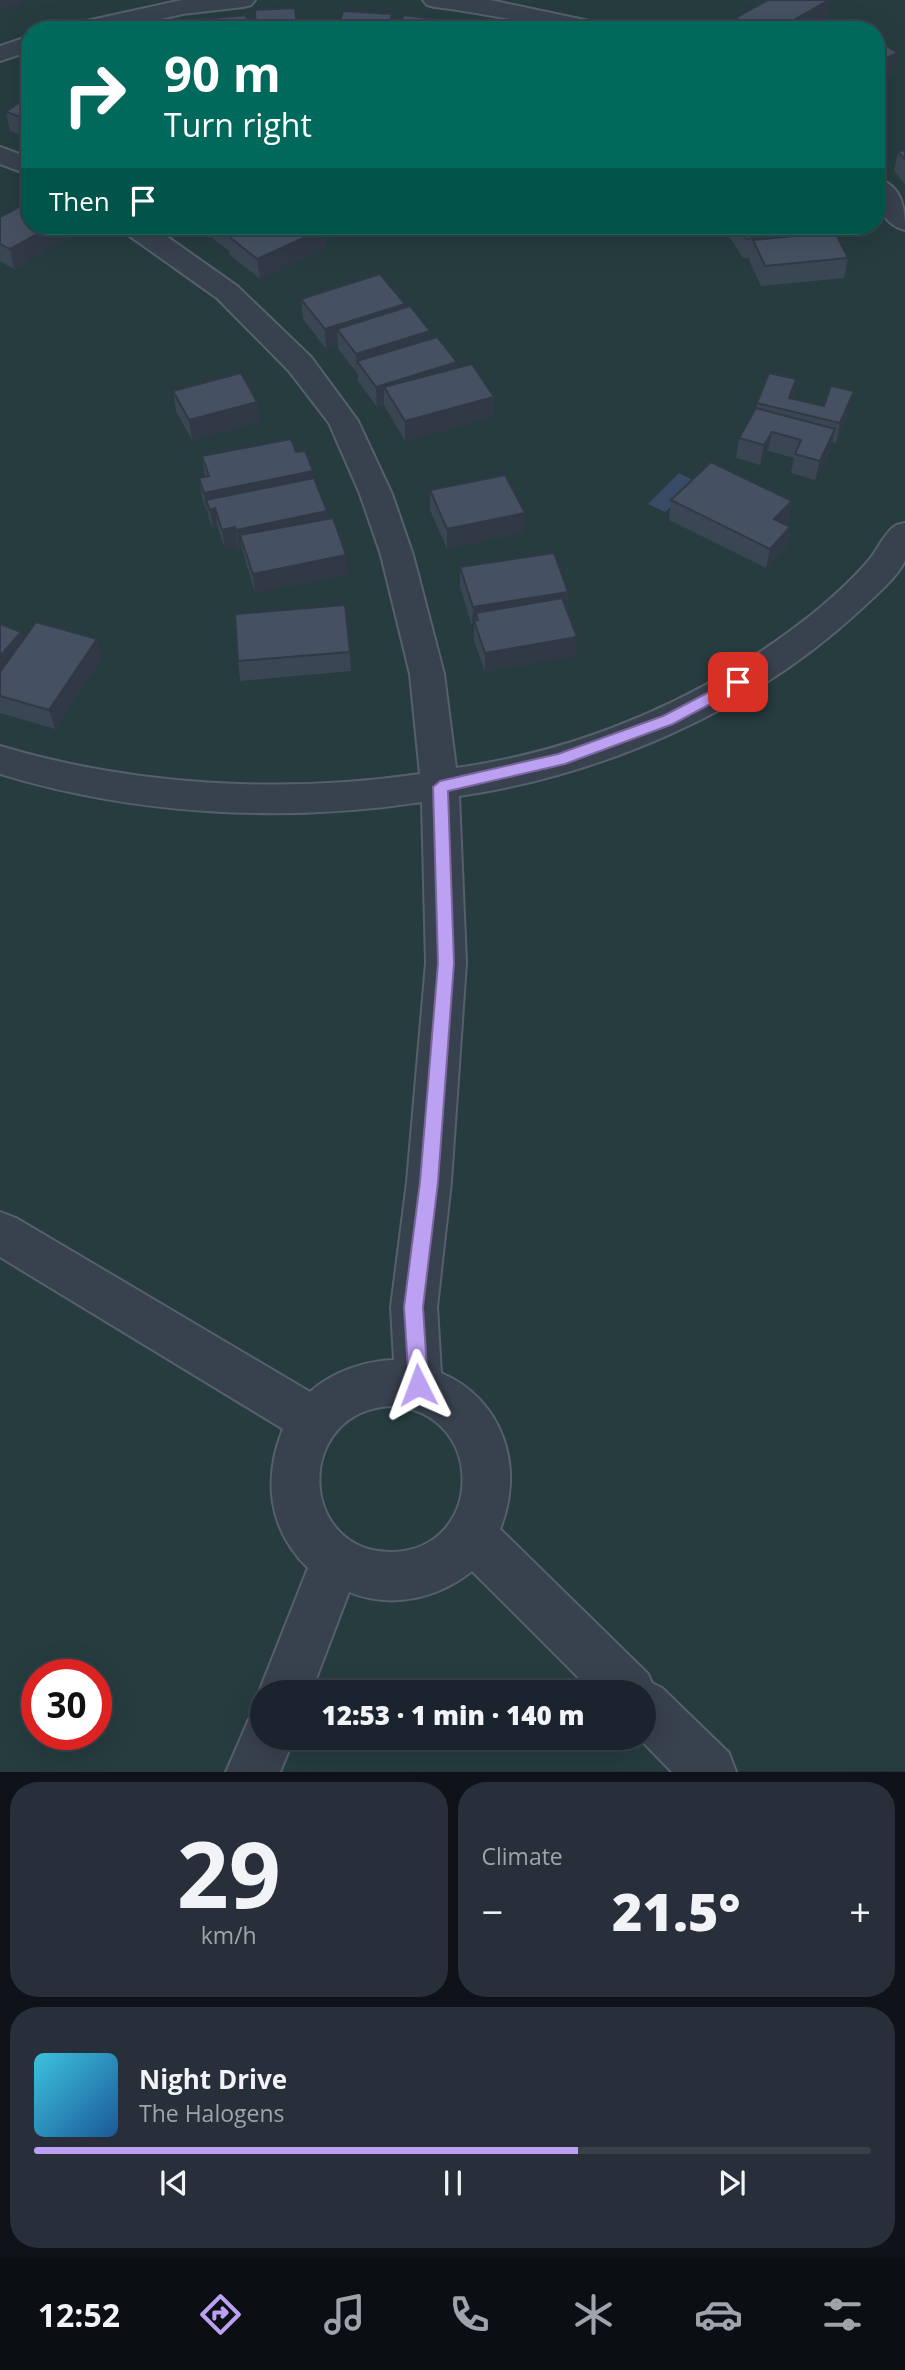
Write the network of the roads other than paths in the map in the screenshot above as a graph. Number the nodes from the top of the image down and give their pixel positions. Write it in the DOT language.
graph roads {
  1 [pos="243,0"];
  2 [pos="435,0"];
  3 [pos="118,21"];
  4 [pos="561,21"];
  5 [pos="21,46"];
  6 [pos="0,54"];
  7 [pos="0,155"];
  8 [pos="21,163"];
  9 [pos="885,197"];
  10 [pos="905,222"];
  11 [pos="147,235"];
  12 [pos="905,534"];
  13 [pos="0,760"];
  14 [pos="440,787"];
  15 [pos="0,1233"];
  16 [pos="418,1385"];
  17 [pos="314,1421"];
  18 [pos="470,1534"];
  19 [pos="335,1562"];
  20 [pos="290,1680"];
  21 [pos="618,1680"];
  22 [pos="656,1718"];
  23 [pos="263,1750"];
  24 [pos="253,1772"];
  25 [pos="710,1772"];
  1 -- 3 [label="street"];
  2 -- 4 [label="street"];
  5 -- 6 [label="street"];
  7 -- 8 [label="street"];
  9 -- 10 [label="street"];
  11 -- 14 [label="street"];
  12 -- 14 [label="street"];
  13 -- 14 [label="street"];
  14 -- 16 [label="street"];
  15 -- 17 [label="street"];
  16 -- 17 [label="street"];
  16 -- 18 [label="street"];
  17 -- 19 [label="street"];
  18 -- 19 [label="street"];
  18 -- 21 [label="street"];
  19 -- 20 [label="street"];
  22 -- 25 [label="street"];
  23 -- 24 [label="street"];
}
